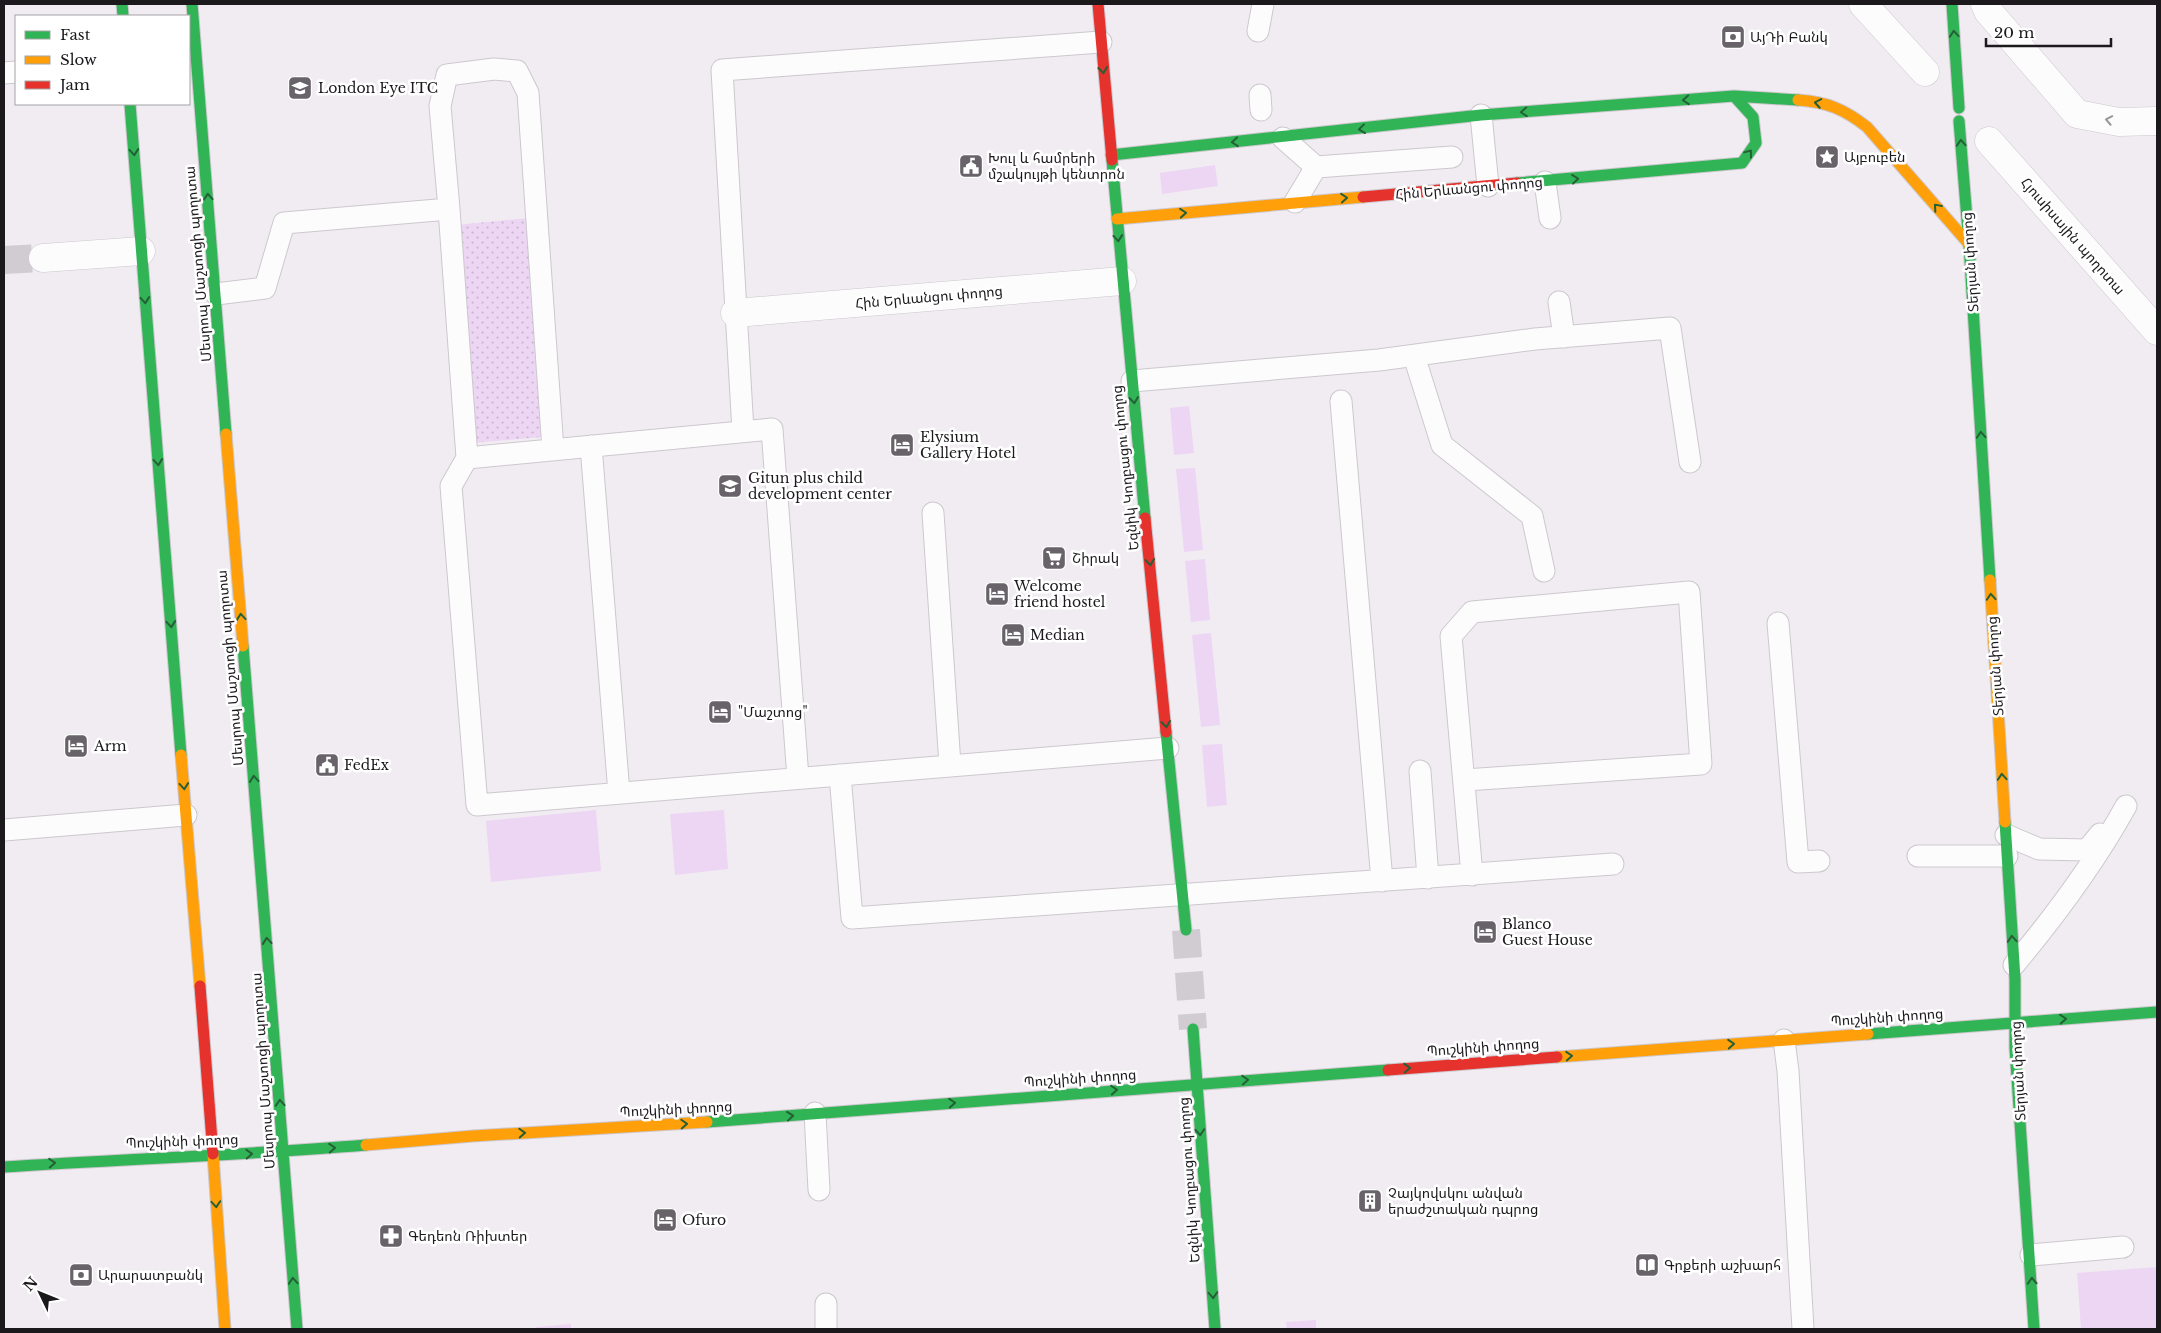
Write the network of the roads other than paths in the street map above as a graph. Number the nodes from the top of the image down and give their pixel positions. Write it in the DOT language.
graph roads {
  1 [pos="192,4"];
  2 [pos="1098,4"];
  3 [pos="1263,4"];
  4 [pos="1863,4"];
  5 [pos="1952,4"];
  6 [pos="1985,4"];
  7 [pos="1258,31"];
  8 [pos="1101,42"];
  9 [pos="1925,72"];
  10 [pos="1734,96"];
  11 [pos="130,105"];
  12 [pos="1481,115"];
  13 [pos="2157,120"];
  14 [pos="1283,138"];
  15 [pos="1989,141"];
  16 [pos="1111,155"];
  17 [pos="1452,157"];
  18 [pos="1316,167"];
  19 [pos="1545,182"];
  20 [pos="1488,186"];
  21 [pos="1295,202"];
  22 [pos="450,209"];
  23 [pos="1550,218"];
  24 [pos="1117,219"];
  25 [pos="1969,244"];
  26 [pos="141,251"];
  27 [pos="43,258"];
  28 [pos="1122,281"];
  29 [pos="216,294"];
  30 [pos="1560,302"];
  31 [pos="735,313"];
  32 [pos="2157,331"];
  33 [pos="1564,337"];
  34 [pos="1414,356"];
  35 [pos="1132,381"];
  36 [pos="1341,401"];
  37 [pos="743,432"];
  38 [pos="591,446"];
  39 [pos="552,450"];
  40 [pos="467,458"];
  41 [pos="1690,462"];
  42 [pos="933,513"];
  43 [pos="1544,571"];
  44 [pos="1778,623"];
  45 [pos="1168,748"];
  46 [pos="950,765"];
  47 [pos="1420,771"];
  48 [pos="840,774"];
  49 [pos="798,778"];
  50 [pos="1465,780"];
  51 [pos="619,793"];
  52 [pos="186,815"];
  53 [pos="4,830"];
  54 [pos="2006,846"];
  55 [pos="1918,856"];
  56 [pos="1819,861"];
  57 [pos="1612,864"];
  58 [pos="1472,875"];
  59 [pos="1428,878"];
  60 [pos="1382,881"];
  61 [pos="1183,896"];
  62 [pos="1186,930"];
  63 [pos="2014,965"];
  64 [pos="2157,1012"];
  65 [pos="2015,1023"];
  66 [pos="1193,1029"];
  67 [pos="1784,1040"];
  68 [pos="1197,1084"];
  69 [pos="815,1113"];
  70 [pos="284,1152"];
  71 [pos="213,1156"];
  72 [pos="4,1167"];
  73 [pos="819,1190"];
  74 [pos="2123,1247"];
  75 [pos="2031,1255"];
  76 [pos="826,1304"];
  77 [pos="225,1329"];
  78 [pos="297,1329"];
  79 [pos="826,1329"];
  80 [pos="1215,1329"];
  81 [pos="1803,1329"];
  82 [pos="2034,1329"];
  29 -- 1 [label="main road, Մեսրոպ Մաշտոցի պողոտա, one-way"];
  2 -- 8 [label="main road, Եզնիկ Կողբացու փողոց"];
  3 -- 7 [label="lane"];
  4 -- 9 [label="street"];
  25 -- 5 [label="main road, Տերյան փողոց, one-way"];
  13 -- 6 [label="street, one-way"];
  8 -- 16 [label="main road, Եզնիկ Կողբացու փողոց, one-way"];
  8 -- 31 [label="lane"];
  10 -- 12 [label="main road, one-way"];
  19 -- 10 [label="main road, Հին Երևանցու փողոց, one-way"];
  25 -- 10 [label="main road, one-way"];
  11 -- 26 [label="main road, one-way"];
  12 -- 14 [label="main road, one-way"];
  12 -- 20 [label="lane"];
  14 -- 16 [label="main road, one-way"];
  14 -- 18 [label="lane"];
  15 -- 32 [label="street, Հյուսիսային պողոտա"];
  16 -- 24 [label="main road, Եզնիկ Կողբացու փողոց"];
  17 -- 18 [label="lane"];
  18 -- 21 [label="lane"];
  19 -- 20 [label="main road, Հին Երևանցու փողոց"];
  19 -- 23 [label="lane"];
  21 -- 20 [label="main road, Հին Երևանցու փողոց, one-way"];
  24 -- 21 [label="main road, Հին Երևանցու փողոց, one-way"];
  22 -- 29 [label="lane"];
  22 -- 39 [label="lane"];
  22 -- 40 [label="lane"];
  24 -- 28 [label="main road, Եզնիկ Կողբացու փողոց, one-way"];
  54 -- 25 [label="main road, Տերյան փողոց, one-way"];
  26 -- 27 [label="street"];
  26 -- 52 [label="main road, one-way"];
  28 -- 31 [label="street, Հին Երևանցու փողոց"];
  28 -- 35 [label="main road, Եզնիկ Կողբացու փողոց"];
  70 -- 29 [label="main road, Մեսրոպ Մաշտոցի պողոտա, one-way"];
  30 -- 33 [label="lane"];
  31 -- 37 [label="lane"];
  33 -- 34 [label="lane"];
  33 -- 41 [label="lane"];
  34 -- 35 [label="lane"];
  34 -- 43 [label="lane"];
  35 -- 45 [label="main road, Եզնիկ Կողբացու փողոց, one-way"];
  36 -- 60 [label="lane"];
  37 -- 38 [label="lane"];
  37 -- 49 [label="lane"];
  38 -- 39 [label="lane"];
  38 -- 51 [label="lane"];
  39 -- 40 [label="lane"];
  40 -- 51 [label="lane"];
  42 -- 46 [label="lane"];
  44 -- 56 [label="lane"];
  45 -- 46 [label="lane"];
  45 -- 61 [label="main road, Եզնիկ Կողբացու փողոց"];
  46 -- 48 [label="lane"];
  47 -- 59 [label="lane"];
  48 -- 49 [label="lane"];
  48 -- 61 [label="lane"];
  49 -- 51 [label="lane"];
  50 -- 50 [label="lane"];
  50 -- 58 [label="lane"];
  52 -- 53 [label="lane"];
  52 -- 71 [label="main road"];
  54 -- 55 [label="lane"];
  63 -- 54 [label="main road, Տերյան փողոց, one-way"];
  54 -- 63 [label="lane"];
  57 -- 58 [label="lane"];
  58 -- 59 [label="lane"];
  59 -- 60 [label="lane"];
  60 -- 61 [label="lane"];
  61 -- 62 [label="main road, Եզնիկ Կողբացու փողոց"];
  63 -- 65 [label="main road, Տերյան փողոց"];
  65 -- 64 [label="main road, Պուշկինի փողոց, one-way"];
  65 -- 67 [label="main road, Պուշկինի փողոց"];
  65 -- 75 [label="main road, Տերյան փողոց"];
  66 -- 68 [label="main road, Եզնիկ Կողբացու փողոց"];
  68 -- 67 [label="main road, Պուշկինի փողոց, one-way"];
  67 -- 81 [label="lane"];
  69 -- 68 [label="main road, Պուշկինի փողոց, one-way"];
  68 -- 80 [label="main road, Եզնիկ Կողբացու փողոց, one-way"];
  70 -- 69 [label="main road, Պուշկինի փողոց, one-way"];
  69 -- 73 [label="lane"];
  71 -- 70 [label="main road, Պուշկինի փողոց, one-way"];
  78 -- 70 [label="main road, Մեսրոպ Մաշտոցի պողոտա, one-way"];
  72 -- 71 [label="main road, Պուշկինի փողոց, one-way"];
  71 -- 77 [label="main road, one-way"];
  74 -- 75 [label="lane"];
  82 -- 75 [label="main road, Տերյան փողոց, one-way"];
  76 -- 79 [label="lane"];
}
